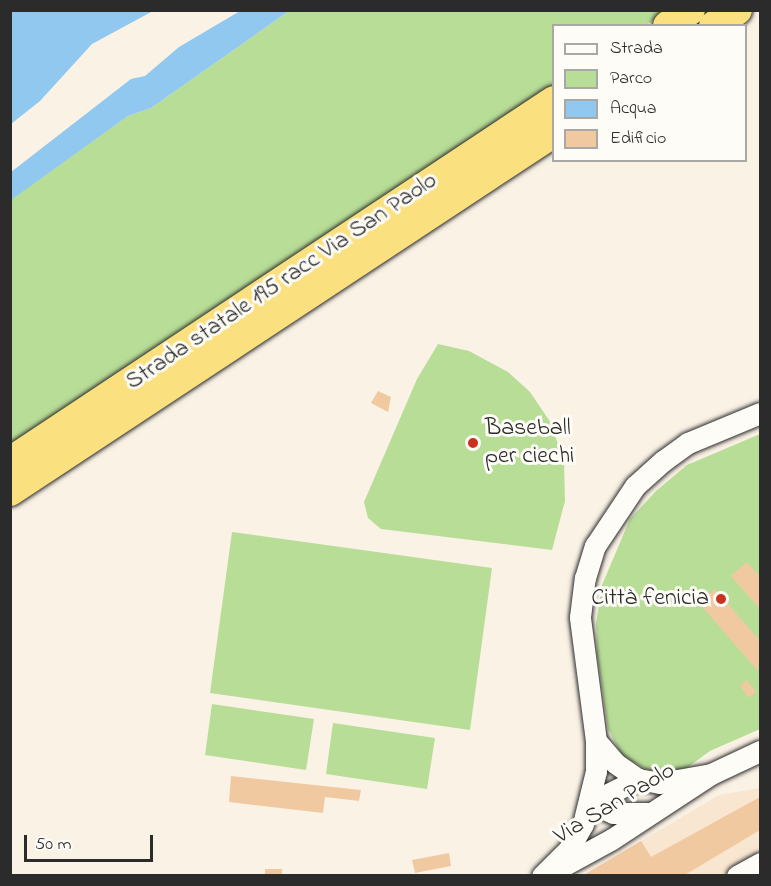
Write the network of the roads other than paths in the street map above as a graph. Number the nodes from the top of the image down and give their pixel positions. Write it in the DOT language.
graph roads {
  1 [pos="690,10"];
  2 [pos="737,10"];
  3 [pos="671,24"];
  4 [pos="717,24"];
  5 [pos="552,102"];
  6 [pos="552,133"];
  7 [pos="760,413"];
  8 [pos="13,483"];
  9 [pos="596,741"];
  10 [pos="760,751"];
  11 [pos="711,774"];
  12 [pos="638,779"];
  13 [pos="590,803"];
  14 [pos="650,813"];
  15 [pos="760,863"];
  16 [pos="543,876"];
  17 [pos="736,876"];
  1 -- 3 [label="highway"];
  2 -- 4 [label="highway"];
  5 -- 8 [label="highway, Strada statale 195 racc Via San Paolo"];
  6 -- 8 [label="highway, Strada statale 195 racc Via San Paolo"];
  7 -- 9 [label="street, Via San Paolo"];
  9 -- 12 [label="street, Via San Paolo"];
  9 -- 13 [label="street, Via San Paolo"];
  10 -- 11 [label="street, Via San Paolo"];
  11 -- 12 [label="street, Via San Paolo"];
  11 -- 14 [label="street, Via San Paolo"];
  12 -- 13 [label="street"];
  13 -- 14 [label="street"];
  13 -- 16 [label="street, Via San Paolo"];
  14 -- 16 [label="street, Via San Paolo"];
  15 -- 17 [label="street"];
}
